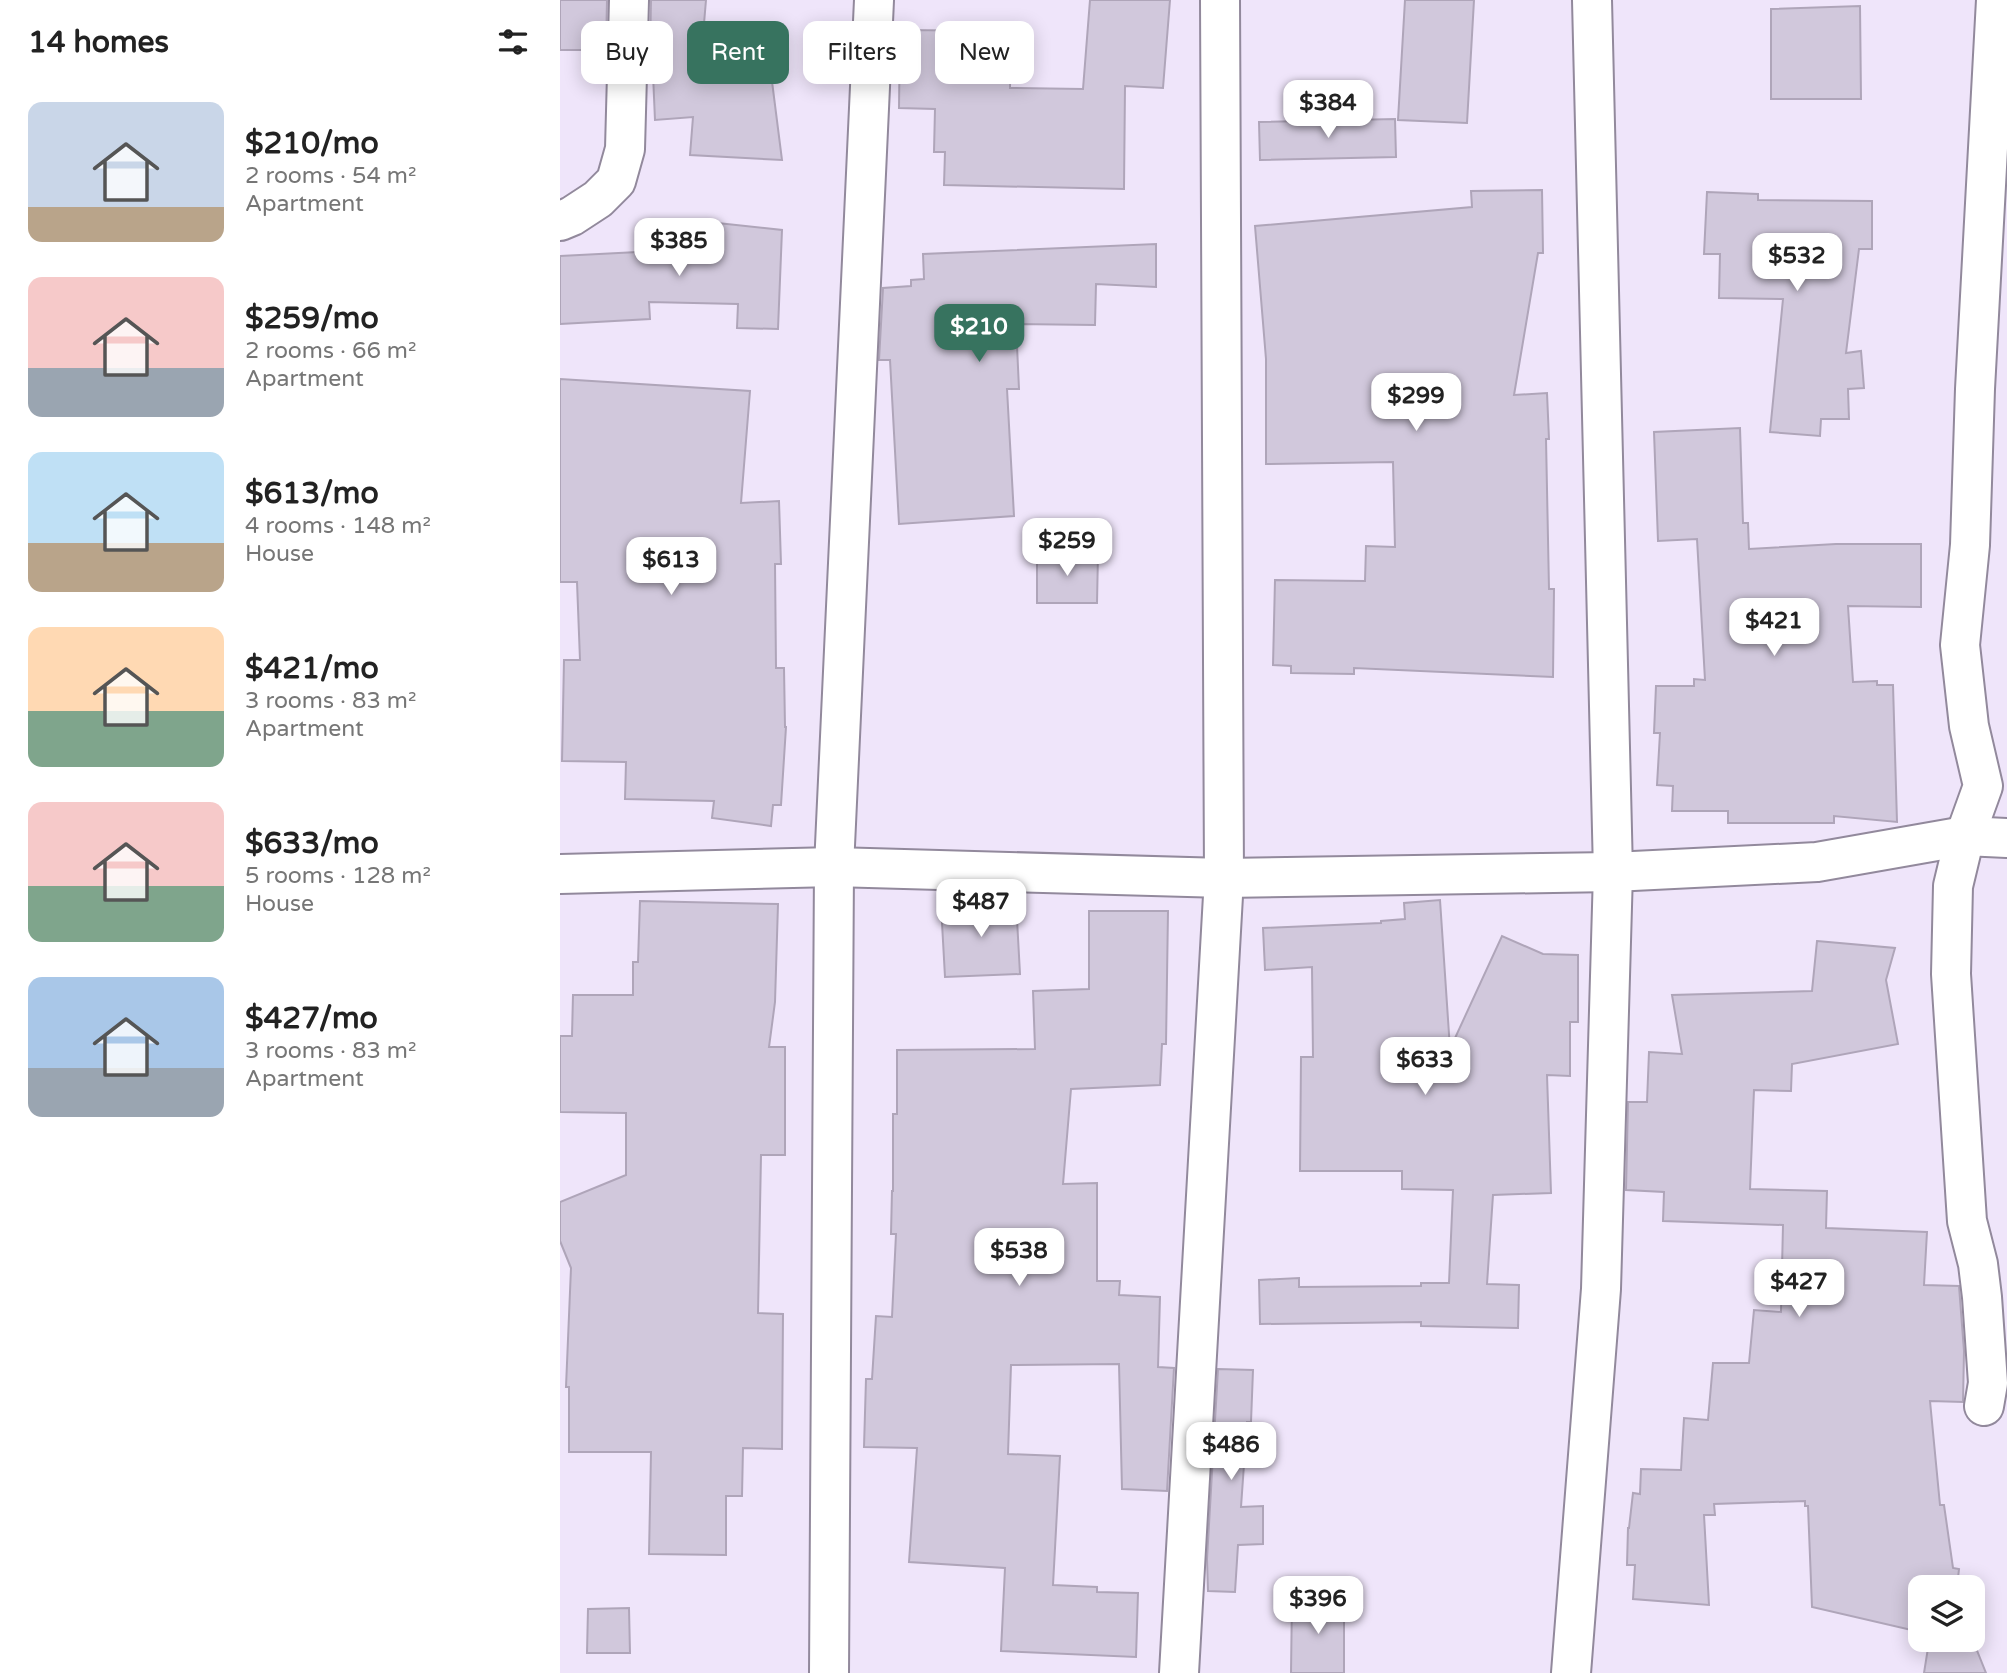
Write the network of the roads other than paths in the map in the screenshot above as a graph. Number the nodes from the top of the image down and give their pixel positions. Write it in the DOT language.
graph roads {
  1 [pos="629,0"];
  2 [pos="874,0"];
  3 [pos="1220,0"];
  4 [pos="1592,0"];
  5 [pos="1996,0"];
  6 [pos="560,221"];
  7 [pos="1965,836"];
  8 [pos="2007,838"];
  9 [pos="834,867"];
  10 [pos="1614,872"];
  11 [pos="560,874"];
  12 [pos="1224,878"];
  13 [pos="1984,1406"];
  14 [pos="829,1673"];
  15 [pos="1179,1673"];
  16 [pos="1571,1673"];
  1 -- 6 [label="street"];
  2 -- 9 [label="street"];
  3 -- 12 [label="street"];
  4 -- 10 [label="street"];
  5 -- 7 [label="street"];
  7 -- 8 [label="street"];
  7 -- 10 [label="street"];
  7 -- 13 [label="street"];
  9 -- 11 [label="street"];
  9 -- 12 [label="street"];
  9 -- 14 [label="street"];
  10 -- 12 [label="street"];
  10 -- 16 [label="street"];
  12 -- 15 [label="street"];
}
